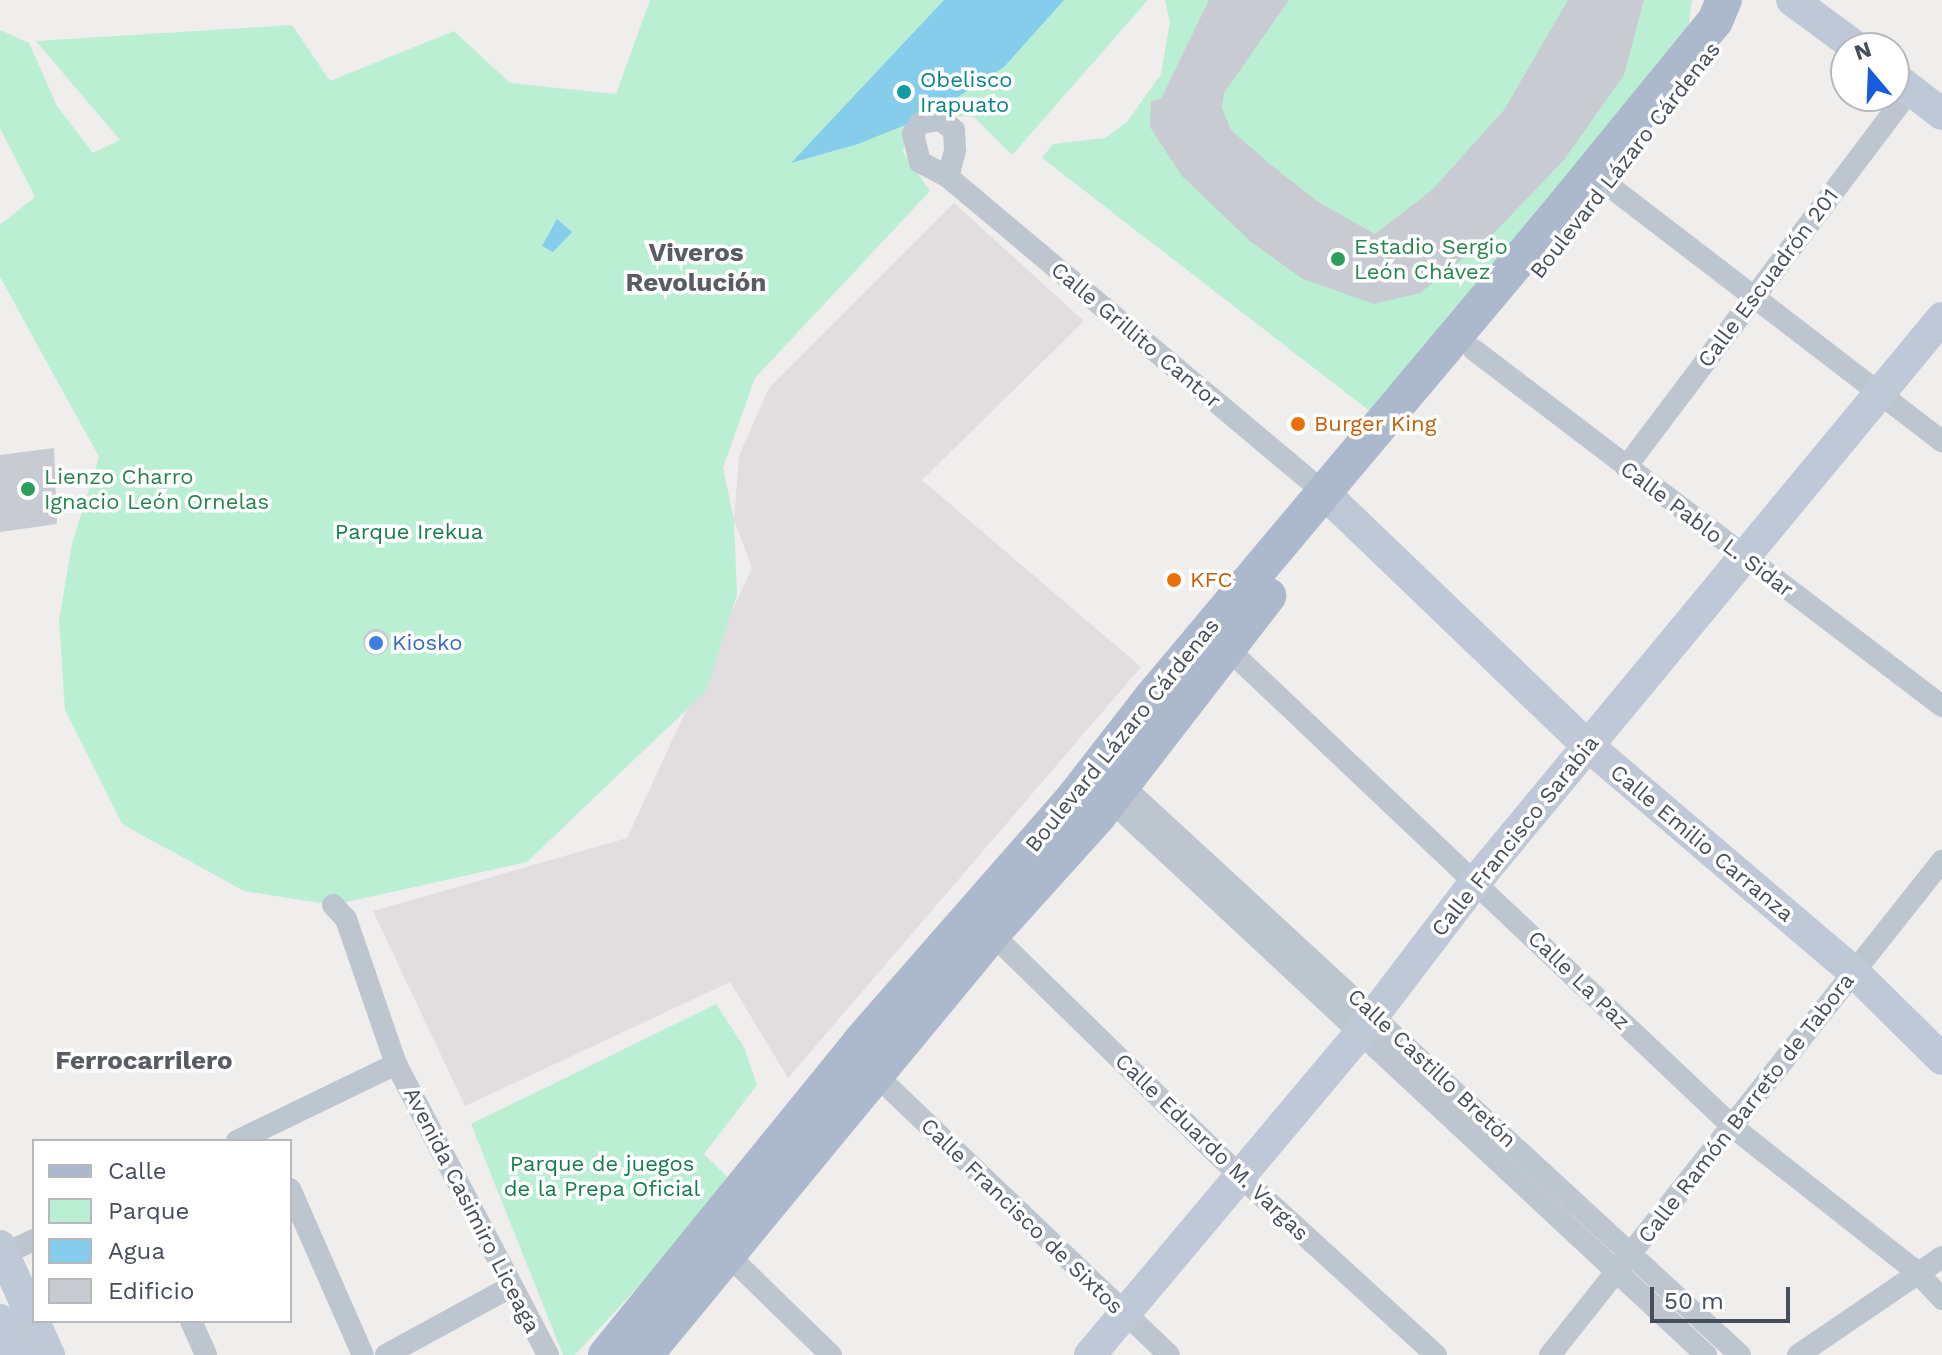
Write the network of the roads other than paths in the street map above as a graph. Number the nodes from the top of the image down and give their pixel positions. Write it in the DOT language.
graph roads {
  1 [pos="1750,0"];
  2 [pos="1792,0"];
  3 [pos="1719,7"];
  4 [pos="1835,32"];
  5 [pos="1910,89"];
  6 [pos="1882,112"];
  7 [pos="1942,114"];
  8 [pos="948,177"];
  9 [pos="1608,185"];
  10 [pos="1754,297"];
  11 [pos="1942,318"];
  12 [pos="1474,350"];
  13 [pos="1879,395"];
  14 [pos="1942,441"];
  15 [pos="1626,467"];
  16 [pos="1332,500"];
  17 [pos="1743,557"];
  18 [pos="1227,648"];
  19 [pos="1942,706"];
  20 [pos="1587,745"];
  21 [pos="1115,792"];
  22 [pos="1942,861"];
  23 [pos="1476,881"];
  24 [pos="333,905"];
  25 [pos="992,934"];
  26 [pos="1853,971"];
  27 [pos="1367,1024"];
  28 [pos="1942,1059"];
  29 [pos="396,1064"];
  30 [pos="876,1075"];
  31 [pos="1734,1128"];
  32 [pos="266,1135"];
  33 [pos="1241,1177"];
  34 [pos="292,1194"];
  35 [pos="32,1241"];
  36 [pos="2,1250"];
  37 [pos="727,1254"];
  38 [pos="1633,1254"];
  39 [pos="1942,1257"];
  40 [pos="1917,1272"];
  41 [pos="1618,1273"];
  42 [pos="510,1287"];
  43 [pos="1942,1299"];
  44 [pos="1124,1313"];
  45 [pos="32,1317"];
  46 [pos="0,1320"];
  47 [pos="35,1323"];
  48 [pos="192,1323"];
  49 [pos="18,1355"];
  50 [pos="49,1355"];
  51 [pos="206,1355"];
  52 [pos="363,1355"];
  53 [pos="386,1355"];
  54 [pos="548,1355"];
  55 [pos="606,1355"];
  56 [pos="645,1355"];
  57 [pos="831,1355"];
  58 [pos="1090,1355"];
  59 [pos="1169,1355"];
  60 [pos="1436,1355"];
  61 [pos="1550,1355"];
  62 [pos="1706,1355"];
  63 [pos="1740,1355"];
  64 [pos="1798,1355"];
  1 -- 9 [label="main road, Boulevard Lázaro Cárdenas"];
  2 -- 4 [label="street"];
  3 -- 16 [label="main road, Boulevard Lázaro Cárdenas"];
  5 -- 7 [label="street"];
  6 -- 10 [label="street, Calle Escuadrón 201"];
  8 -- 16 [label="street, Calle Grillito Cantor"];
  9 -- 10 [label="street"];
  9 -- 12 [label="main road, Boulevard Lázaro Cárdenas"];
  10 -- 13 [label="street"];
  10 -- 15 [label="street, Calle Escuadrón 201"];
  11 -- 13 [label="street, Calle Francisco Sarabia"];
  12 -- 15 [label="street, Calle Pablo L. Sidar"];
  12 -- 16 [label="main road, Boulevard Lázaro Cárdenas"];
  13 -- 14 [label="street"];
  13 -- 17 [label="street, Calle Francisco Sarabia"];
  15 -- 17 [label="street, Calle Pablo L. Sidar"];
  16 -- 18 [label="main road, Boulevard Lázaro Cárdenas"];
  16 -- 20 [label="street, Calle Emilio Carranza"];
  16 -- 55 [label="main road, Boulevard Lázaro Cárdenas"];
  17 -- 19 [label="street, Calle Pablo L. Sidar"];
  17 -- 20 [label="street, Calle Francisco Sarabia"];
  18 -- 21 [label="main road, Boulevard Lázaro Cárdenas"];
  18 -- 23 [label="street, Calle La Paz"];
  20 -- 23 [label="street, Calle Francisco Sarabia"];
  20 -- 26 [label="street, Calle Emilio Carranza"];
  21 -- 25 [label="main road, Boulevard Lázaro Cárdenas"];
  21 -- 27 [label="street, Calle Castillo Bretón"];
  22 -- 26 [label="street, Calle Ramón Barreto de Tabora"];
  23 -- 27 [label="street, Calle Francisco Sarabia"];
  23 -- 31 [label="street, Calle La Paz"];
  24 -- 29 [label="street, Avenida Casimiro Liceaga"];
  25 -- 30 [label="main road, Boulevard Lázaro Cárdenas"];
  25 -- 33 [label="street, Calle Eduardo M. Vargas"];
  26 -- 28 [label="street, Calle Emilio Carranza"];
  26 -- 31 [label="street, Calle Ramón Barreto de Tabora"];
  27 -- 33 [label="street, Calle Francisco Sarabia"];
  27 -- 38 [label="street, Calle Castillo Bretón"];
  27 -- 41 [label="street, Calle Castillo Bretón"];
  29 -- 32 [label="street"];
  29 -- 42 [label="street, Avenida Casimiro Liceaga"];
  30 -- 37 [label="main road, Boulevard Lázaro Cárdenas"];
  30 -- 44 [label="street, Calle Francisco de Sixtos"];
  31 -- 38 [label="street, Calle Ramón Barreto de Tabora"];
  31 -- 40 [label="street, Calle La Paz"];
  33 -- 44 [label="street, Calle Francisco Sarabia"];
  33 -- 60 [label="street, Calle Eduardo M. Vargas"];
  34 -- 52 [label="street"];
  35 -- 36 [label="street"];
  36 -- 45 [label="street"];
  37 -- 56 [label="main road, Boulevard Lázaro Cárdenas"];
  37 -- 57 [label="street"];
  38 -- 41 [label="street, Calle Ramón Barreto de Tabora"];
  38 -- 63 [label="street, Calle Castillo Bretón"];
  39 -- 40 [label="street"];
  40 -- 43 [label="street, Calle La Paz"];
  40 -- 64 [label="street"];
  41 -- 61 [label="street, Calle Ramón Barreto de Tabora"];
  41 -- 62 [label="street, Calle Castillo Bretón"];
  42 -- 53 [label="street"];
  42 -- 54 [label="street, Avenida Casimiro Liceaga"];
  44 -- 58 [label="street, Calle Francisco Sarabia"];
  44 -- 59 [label="street, Calle Francisco de Sixtos"];
  46 -- 49 [label="street"];
  47 -- 50 [label="street"];
  48 -- 51 [label="street"];
}
